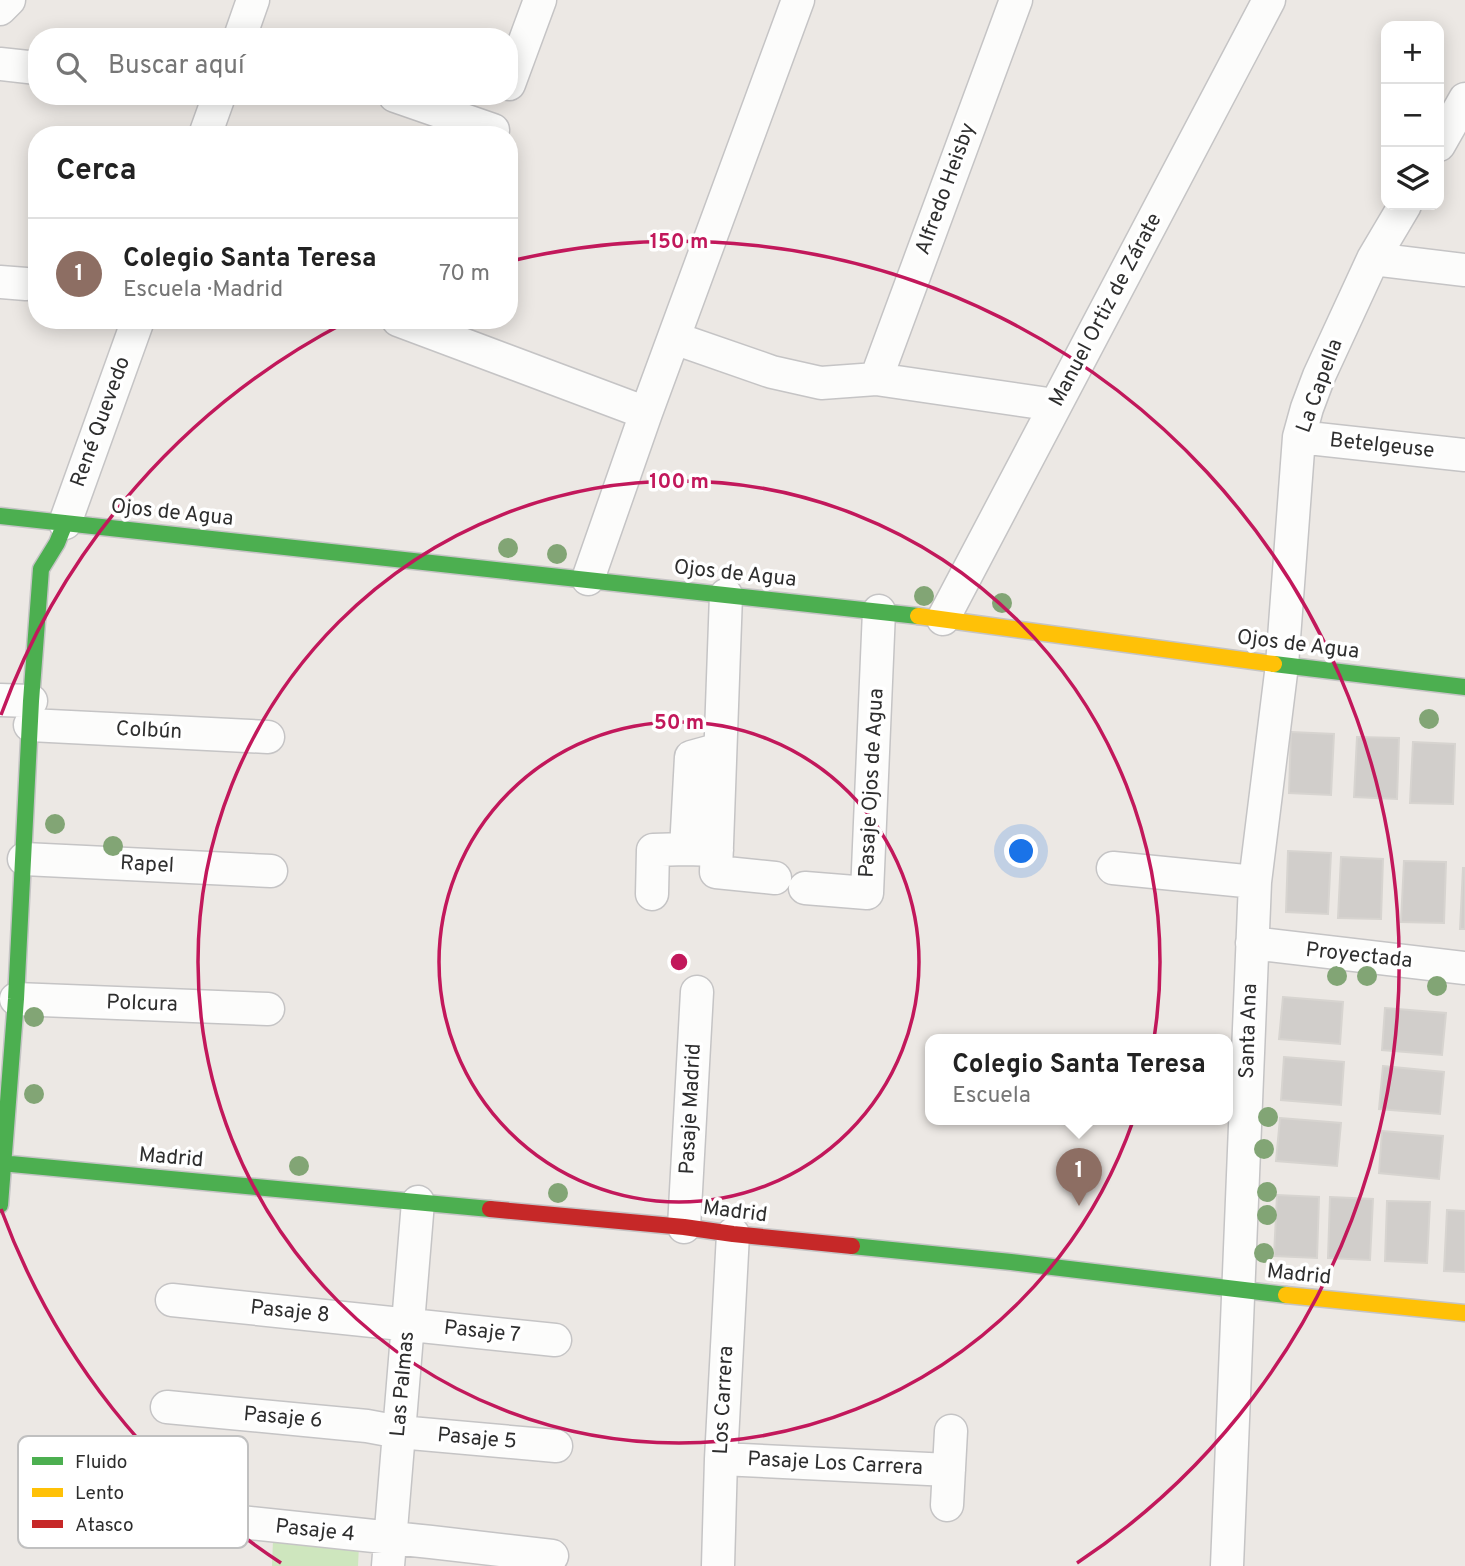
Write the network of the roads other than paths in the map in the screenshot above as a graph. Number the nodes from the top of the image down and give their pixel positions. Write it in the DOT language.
graph roads {
  1 [pos="9,0"];
  2 [pos="253,0"];
  3 [pos="540,0"];
  4 [pos="798,0"];
  5 [pos="1016,0"];
  6 [pos="1269,0"];
  7 [pos="0,9"];
  8 [pos="243,28"];
  9 [pos="518,60"];
  10 [pos="0,64"];
  11 [pos="28,67"];
  12 [pos="1465,99"];
  13 [pos="216,105"];
  14 [pos="419,105"];
  15 [pos="502,105"];
  16 [pos="208,126"];
  17 [pos="476,126"];
  18 [pos="494,126"];
  19 [pos="1444,136"];
  20 [pos="1402,210"];
  21 [pos="1373,260"];
  22 [pos="1465,270"];
  23 [pos="135,329"];
  24 [pos="429,329"];
  25 [pos="674,338"];
  26 [pos="876,379"];
  27 [pos="1055,405"];
  28 [pos="646,413"];
  29 [pos="1299,437"];
  30 [pos="1465,455"];
  31 [pos="0,516"];
  32 [pos="65,523"];
  33 [pos="588,579"];
  34 [pos="726,595"];
  35 [pos="879,611"];
  36 [pos="943,619"];
  37 [pos="1282,665"];
  38 [pos="1465,687"];
  39 [pos="0,700"];
  40 [pos="31,713"];
  41 [pos="268,737"];
  42 [pos="16,843"];
  43 [pos="701,849"];
  44 [pos="1112,868"];
  45 [pos="271,871"];
  46 [pos="775,878"];
  47 [pos="1255,882"];
  48 [pos="805,888"];
  49 [pos="652,894"];
  50 [pos="1252,943"];
  51 [pos="1465,968"];
  52 [pos="11,983"];
  53 [pos="697,992"];
  54 [pos="268,1009"];
  55 [pos="2,1163"];
  56 [pos="418,1202"];
  57 [pos="0,1205"];
  58 [pos="684,1227"];
  59 [pos="733,1234"];
  60 [pos="1239,1290"];
  61 [pos="172,1300"];
  62 [pos="1465,1313"];
  63 [pos="408,1324"];
  64 [pos="555,1340"];
  65 [pos="167,1407"];
  66 [pos="951,1431"];
  67 [pos="399,1432"];
  68 [pos="556,1446"];
  69 [pos="721,1459"];
  70 [pos="948,1470"];
  71 [pos="947,1505"];
  72 [pos="248,1528"];
  73 [pos="390,1552"];
  74 [pos="552,1556"];
  75 [pos="718,1566"];
  76 [pos="1227,1566"];
  1 -- 7 [label="street"];
  2 -- 8 [label="street"];
  3 -- 9 [label="street"];
  4 -- 25 [label="street"];
  5 -- 26 [label="street, Alfredo Heisby"];
  6 -- 27 [label="street, Manuel Ortiz de Zárate"];
  10 -- 11 [label="street"];
  12 -- 19 [label="street"];
  13 -- 16 [label="street"];
  14 -- 17 [label="street"];
  15 -- 18 [label="street"];
  20 -- 21 [label="street, La Capella"];
  21 -- 22 [label="street"];
  21 -- 29 [label="street, La Capella"];
  23 -- 32 [label="street, René Quevedo"];
  24 -- 28 [label="street"];
  25 -- 26 [label="street"];
  25 -- 28 [label="street"];
  26 -- 27 [label="street"];
  27 -- 36 [label="street, Manuel Ortiz de Zárate"];
  28 -- 33 [label="street"];
  29 -- 30 [label="street, Betelgeuse"];
  29 -- 37 [label="street, La Capella"];
  31 -- 32 [label="street, Ojos de Agua"];
  32 -- 33 [label="street, Ojos de Agua"];
  32 -- 40 [label="street"];
  33 -- 34 [label="street, Ojos de Agua"];
  34 -- 35 [label="street, Ojos de Agua"];
  34 -- 43 [label="street"];
  35 -- 36 [label="street, Ojos de Agua"];
  35 -- 48 [label="street, Pasaje Ojos de Agua"];
  36 -- 37 [label="street, Ojos de Agua"];
  37 -- 38 [label="street, Ojos de Agua"];
  37 -- 47 [label="street, Santa Ana"];
  39 -- 40 [label="street, Colbún"];
  40 -- 41 [label="street, Colbún"];
  40 -- 42 [label="street"];
  42 -- 45 [label="street, Rapel"];
  42 -- 52 [label="street"];
  43 -- 46 [label="street"];
  43 -- 49 [label="street"];
  44 -- 47 [label="street"];
  47 -- 50 [label="street, Santa Ana"];
  50 -- 51 [label="street, Proyectada"];
  50 -- 60 [label="street, Santa Ana"];
  52 -- 54 [label="street, Polcura"];
  52 -- 55 [label="street"];
  53 -- 58 [label="street, Pasaje Madrid"];
  55 -- 56 [label="street, Madrid"];
  55 -- 57 [label="street"];
  56 -- 58 [label="street, Madrid"];
  56 -- 63 [label="street, Las Palmas"];
  58 -- 59 [label="street, Madrid"];
  59 -- 60 [label="street, Madrid"];
  59 -- 69 [label="street, Los Carrera"];
  60 -- 62 [label="street, Madrid"];
  60 -- 76 [label="street, Santa Ana"];
  61 -- 63 [label="street, Pasaje 8"];
  63 -- 64 [label="street, Pasaje 7"];
  63 -- 67 [label="street, Las Palmas"];
  65 -- 67 [label="street, Pasaje 6"];
  66 -- 70 [label="street, Pasaje Los Carrera"];
  67 -- 68 [label="street, Pasaje 5"];
  67 -- 73 [label="street, Las Palmas"];
  69 -- 70 [label="street, Pasaje Los Carrera"];
  69 -- 75 [label="street, Los Carrera"];
  70 -- 71 [label="street, Pasaje Los Carrera"];
  72 -- 73 [label="street, Pasaje 4"];
  73 -- 74 [label="street, Pasaje 4"];
}
